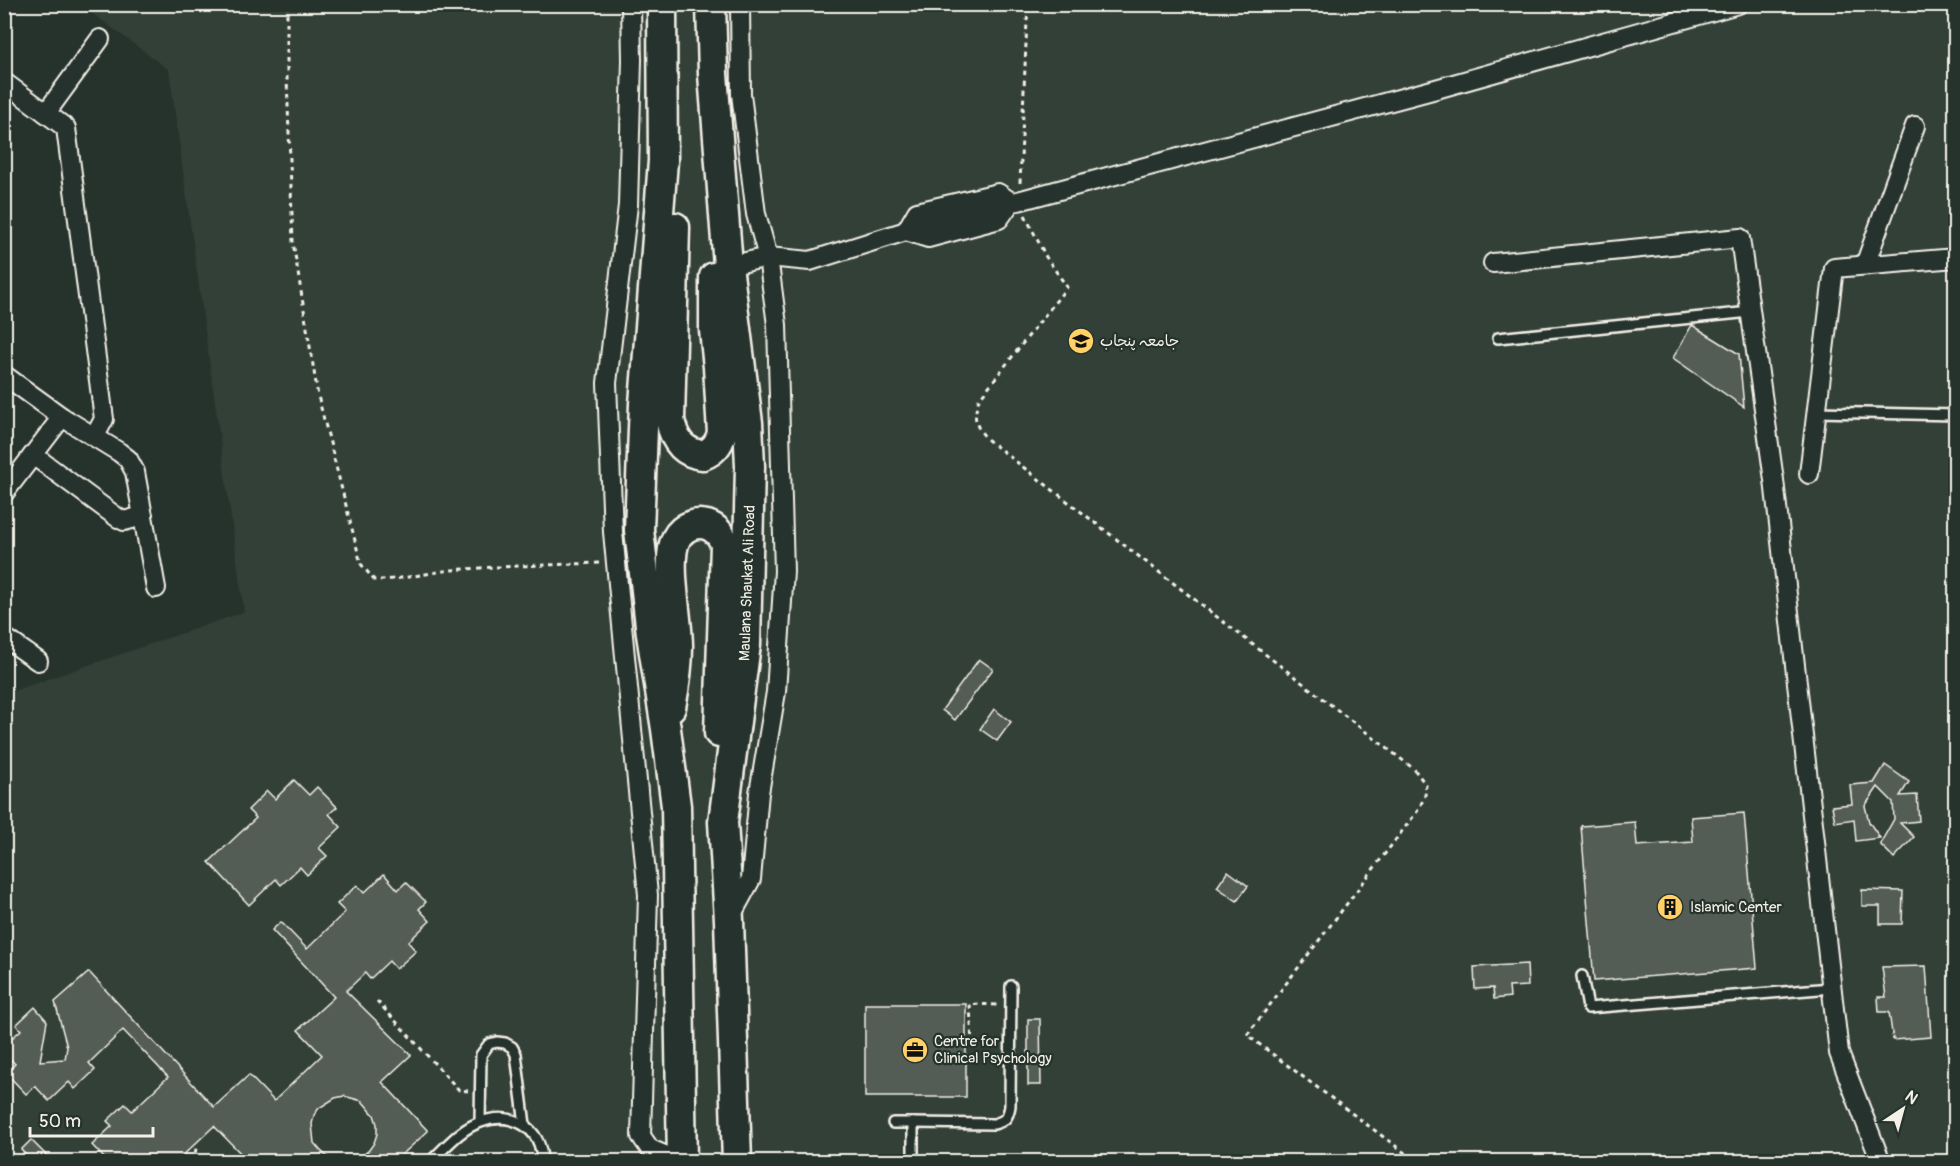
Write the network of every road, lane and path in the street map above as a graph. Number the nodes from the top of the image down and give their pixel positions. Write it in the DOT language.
graph roads {
  1 [pos="287,4"];
  2 [pos="631,4"];
  3 [pos="662,4"];
  4 [pos="711,4"];
  5 [pos="740,4"];
  6 [pos="1030,4"];
  7 [pos="1738,4"];
  8 [pos="100,39"];
  9 [pos="4,82"];
  10 [pos="46,113"];
  11 [pos="1915,126"];
  12 [pos="663,161"];
  13 [pos="721,179"];
  14 [pos="1015,202"];
  15 [pos="906,231"];
  16 [pos="768,257"];
  17 [pos="1956,258"];
  18 [pos="1493,263"];
  19 [pos="1865,265"];
  20 [pos="728,266"];
  21 [pos="1750,312"];
  22 [pos="1498,338"];
  23 [pos="4,375"];
  24 [pos="1817,412"];
  25 [pos="1956,415"];
  26 [pos="62,417"];
  27 [pos="95,436"];
  28 [pos="33,455"];
  29 [pos="1809,474"];
  30 [pos="4,493"];
  31 [pos="142,516"];
  32 [pos="616,562"];
  33 [pos="156,588"];
  34 [pos="4,637"];
  35 [pos="38,661"];
  36 [pos="666,729"];
  37 [pos="724,806"];
  38 [pos="729,920"];
  39 [pos="1582,976"];
  40 [pos="1011,986"];
  41 [pos="1831,988"];
  42 [pos="377,1001"];
  43 [pos="1011,1005"];
  44 [pos="972,1045"];
  45 [pos="480,1091"];
  46 [pos="480,1122"];
  47 [pos="893,1123"];
  48 [pos="913,1123"];
  49 [pos="525,1125"];
  50 [pos="196,1148"];
  51 [pos="216,1157"];
  52 [pos="194,1161"];
  53 [pos="220,1161"];
  54 [pos="430,1161"];
  55 [pos="542,1161"];
  56 [pos="682,1161"];
  57 [pos="737,1161"];
  58 [pos="913,1161"];
  59 [pos="1417,1161"];
  60 [pos="1881,1161"];
  1 -- 32 [label="path"];
  2 -- 32 [label="street"];
  3 -- 12 [label="main road"];
  4 -- 13 [label="main road, Maulana Shaukat Ali Road"];
  5 -- 16 [label="street"];
  6 -- 14 [label="path"];
  7 -- 14 [label="street"];
  8 -- 10 [label="street"];
  9 -- 10 [label="street"];
  10 -- 27 [label="street"];
  11 -- 19 [label="street"];
  12 -- 13 [label="main road"];
  12 -- 36 [label="main road"];
  13 -- 20 [label="main road, Maulana Shaukat Ali Road"];
  14 -- 15 [label="street"];
  14 -- 15 [label="street"];
  14 -- 59 [label="path"];
  15 -- 16 [label="street"];
  16 -- 20 [label="street"];
  16 -- 38 [label="street"];
  17 -- 19 [label="street"];
  18 -- 21 [label="street"];
  19 -- 24 [label="street"];
  20 -- 37 [label="main road, Maulana Shaukat Ali Road"];
  21 -- 22 [label="lane"];
  21 -- 41 [label="street"];
  23 -- 26 [label="street"];
  24 -- 25 [label="lane"];
  24 -- 29 [label="street"];
  26 -- 27 [label="street"];
  26 -- 28 [label="street"];
  27 -- 31 [label="street"];
  28 -- 30 [label="street"];
  28 -- 31 [label="street"];
  31 -- 33 [label="street"];
  32 -- 56 [label="street"];
  34 -- 35 [label="street"];
  36 -- 37 [label="main road"];
  36 -- 56 [label="main road"];
  37 -- 38 [label="main road, Maulana Shaukat Ali Road"];
  38 -- 57 [label="main road, Maulana Shaukat Ali Road"];
  39 -- 41 [label="lane"];
  40 -- 43 [label="lane"];
  41 -- 60 [label="street"];
  42 -- 45 [label="path"];
  43 -- 44 [label="path"];
  43 -- 48 [label="lane"];
  45 -- 46 [label="lane"];
  45 -- 49 [label="lane"];
  46 -- 49 [label="lane"];
  46 -- 54 [label="lane"];
  47 -- 48 [label="lane"];
  48 -- 58 [label="lane"];
  49 -- 55 [label="lane"];
  50 -- 52 [label="path"];
  51 -- 53 [label="path"];
}
